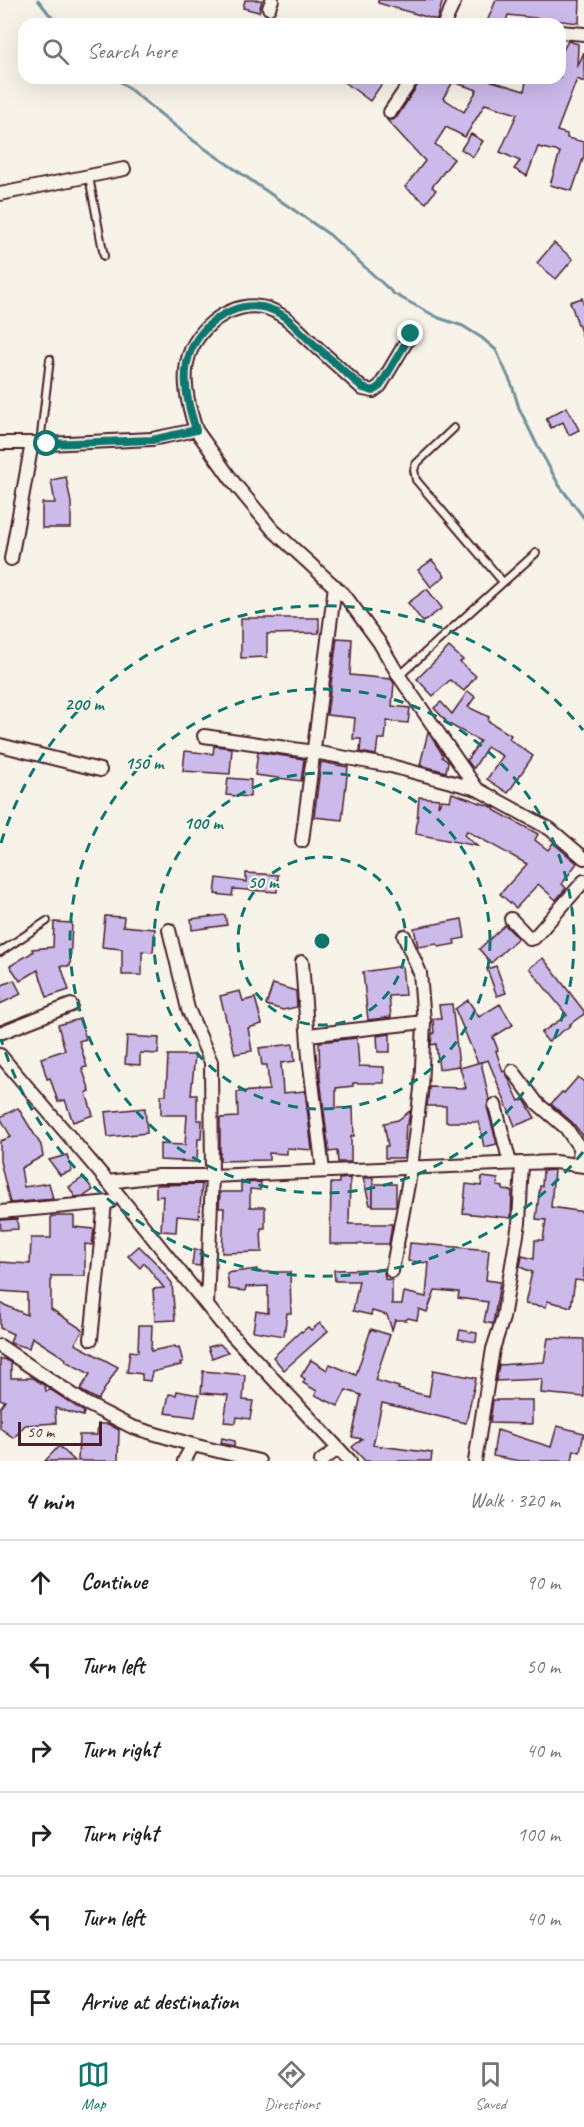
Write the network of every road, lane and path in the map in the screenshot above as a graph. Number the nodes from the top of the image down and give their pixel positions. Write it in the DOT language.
graph roads {
  1 [pos="455,0"];
  2 [pos="447,18"];
  3 [pos="566,32"];
  4 [pos="584,34"];
  5 [pos="409,84"];
  6 [pos="390,111"];
  7 [pos="124,169"];
  8 [pos="89,176"];
  9 [pos="0,194"];
  10 [pos="104,256"];
  11 [pos="411,334"];
  12 [pos="50,359"];
  13 [pos="454,428"];
  14 [pos="196,430"];
  15 [pos="0,443"];
  16 [pos="36,444"];
  17 [pos="536,553"];
  18 [pos="11,559"];
  19 [pos="503,582"];
  20 [pos="335,586"];
  21 [pos="399,676"];
  22 [pos="204,736"];
  23 [pos="0,746"];
  24 [pos="314,752"];
  25 [pos="100,770"];
  26 [pos="477,789"];
  27 [pos="302,841"];
  28 [pos="584,858"];
  29 [pos="584,881"];
  30 [pos="511,919"];
  31 [pos="46,921"];
  32 [pos="169,930"];
  33 [pos="404,936"];
  34 [pos="0,952"];
  35 [pos="302,962"];
  36 [pos="71,1005"];
  37 [pos="424,1022"];
  38 [pos="0,1033"];
  39 [pos="308,1035"];
  40 [pos="0,1056"];
  41 [pos="513,1071"];
  42 [pos="495,1105"];
  43 [pos="516,1163"];
  44 [pos="582,1166"];
  45 [pos="411,1168"];
  46 [pos="322,1171"];
  47 [pos="212,1176"];
  48 [pos="108,1182"];
  49 [pos="123,1201"];
  50 [pos="105,1203"];
  51 [pos="0,1212"];
  52 [pos="392,1271"];
  53 [pos="207,1305"];
  54 [pos="92,1339"];
  55 [pos="0,1346"];
  56 [pos="193,1445"];
  57 [pos="339,1449"];
  58 [pos="184,1461"];
  59 [pos="259,1461"];
  60 [pos="321,1461"];
  61 [pos="350,1461"];
  62 [pos="475,1461"];
  1 -- 2 [label="street"];
  3 -- 4 [label="street"];
  5 -- 6 [label="street"];
  7 -- 8 [label="street"];
  8 -- 9 [label="street"];
  8 -- 10 [label="lane"];
  11 -- 14 [label="street"];
  12 -- 16 [label="lane"];
  13 -- 19 [label="lane"];
  14 -- 16 [label="street"];
  14 -- 20 [label="street"];
  15 -- 16 [label="street"];
  16 -- 18 [label="street"];
  17 -- 19 [label="lane"];
  19 -- 21 [label="lane"];
  20 -- 21 [label="street"];
  20 -- 24 [label="street"];
  21 -- 26 [label="street"];
  22 -- 24 [label="street"];
  23 -- 25 [label="street"];
  24 -- 26 [label="street"];
  24 -- 27 [label="street"];
  26 -- 28 [label="street"];
  29 -- 30 [label="street"];
  31 -- 34 [label="lane"];
  32 -- 47 [label="street"];
  33 -- 37 [label="street"];
  35 -- 39 [label="street"];
  36 -- 38 [label="street"];
  37 -- 39 [label="street"];
  37 -- 45 [label="street"];
  39 -- 46 [label="street"];
  40 -- 48 [label="street"];
  41 -- 44 [label="street"];
  42 -- 43 [label="street"];
  43 -- 44 [label="street"];
  43 -- 45 [label="street"];
  43 -- 62 [label="street"];
  45 -- 46 [label="street"];
  45 -- 52 [label="street"];
  46 -- 47 [label="street"];
  47 -- 48 [label="street"];
  47 -- 53 [label="street"];
  48 -- 49 [label="street"];
  49 -- 50 [label="street"];
  49 -- 53 [label="street"];
  50 -- 51 [label="street"];
  50 -- 54 [label="street"];
  53 -- 57 [label="street"];
  55 -- 56 [label="street"];
  56 -- 58 [label="street"];
  56 -- 59 [label="street"];
  57 -- 60 [label="street"];
  57 -- 61 [label="street"];
}
